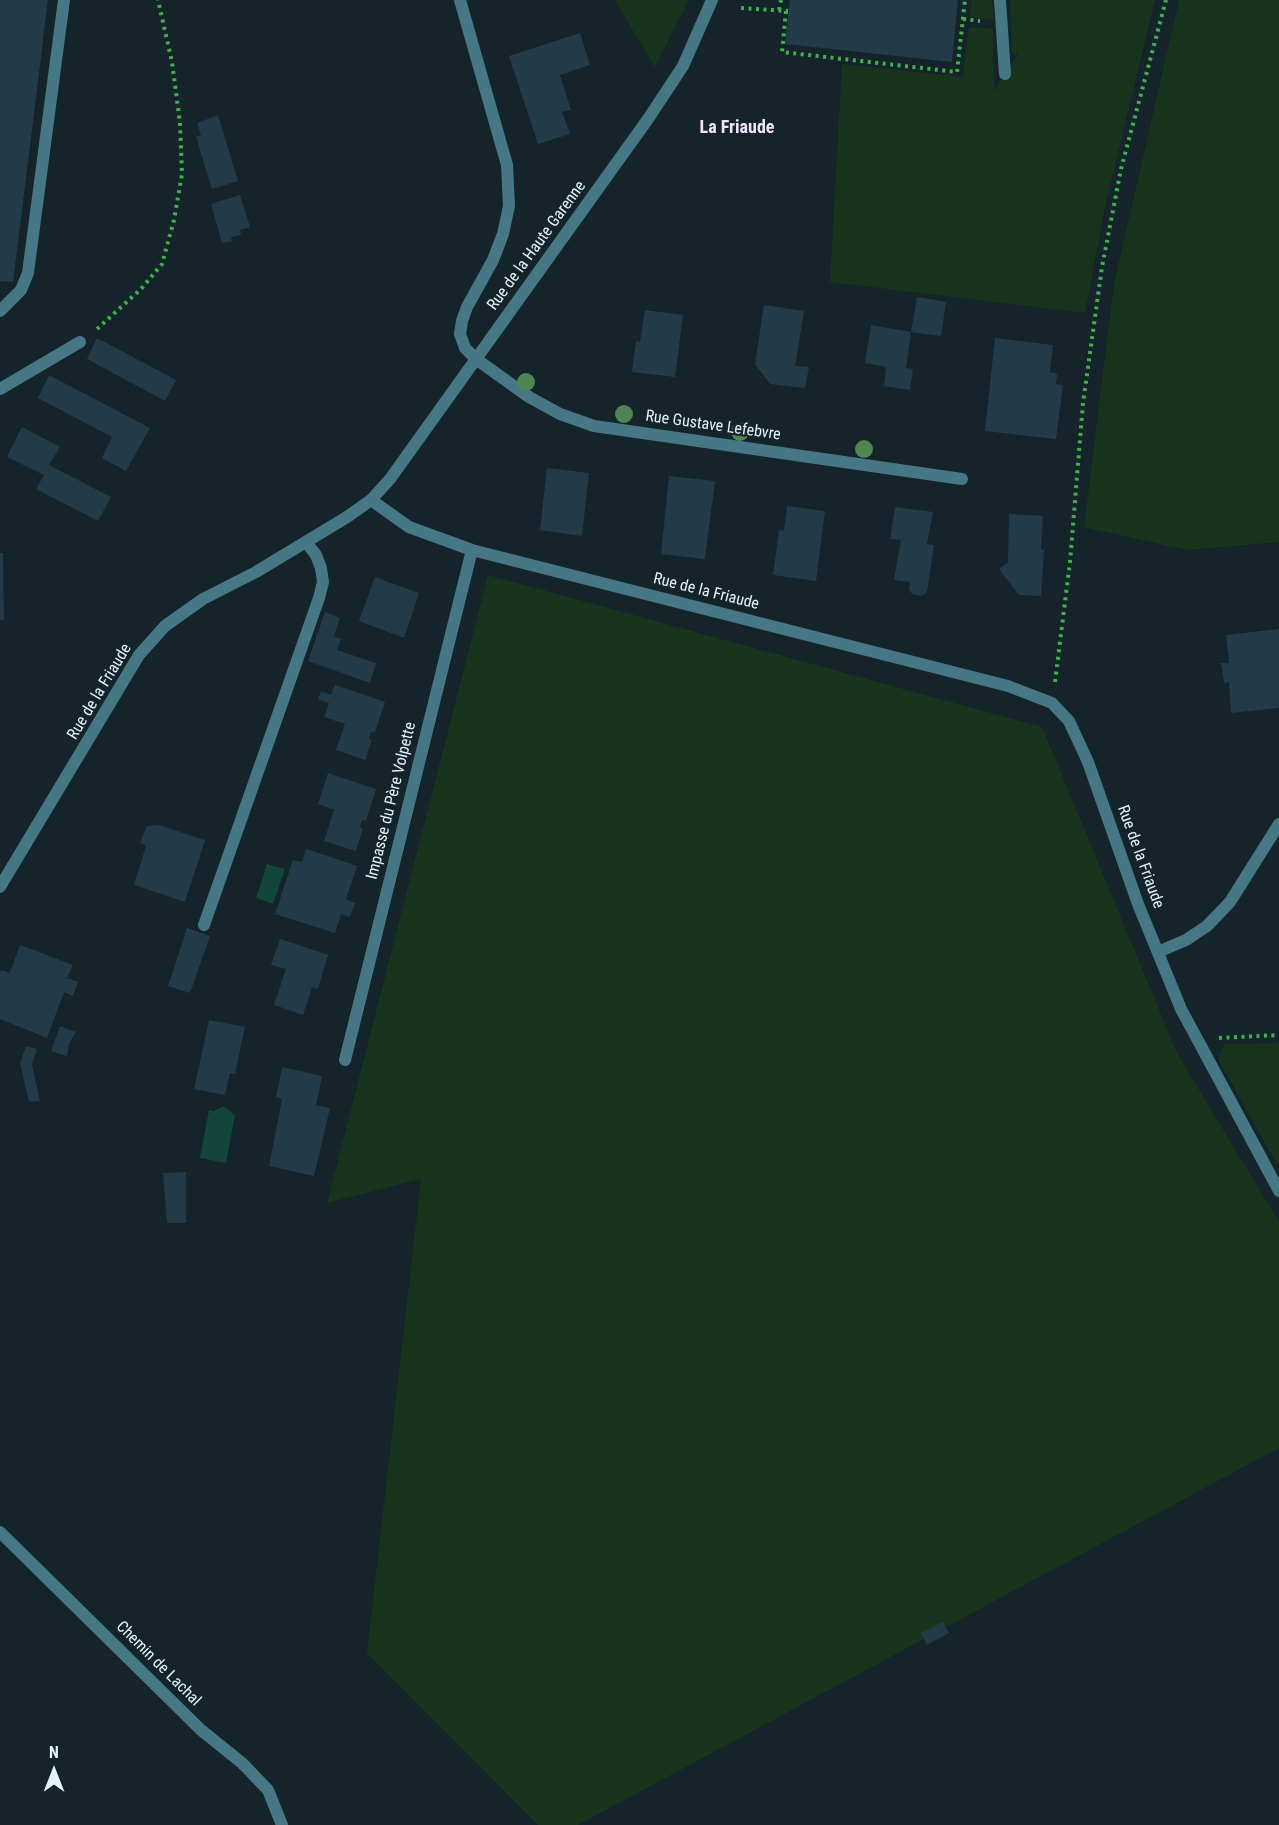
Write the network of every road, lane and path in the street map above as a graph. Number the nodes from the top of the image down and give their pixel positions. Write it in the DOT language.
graph roads {
  1 [pos="64,0"];
  2 [pos="158,0"];
  3 [pos="460,0"];
  4 [pos="712,0"];
  5 [pos="781,0"];
  6 [pos="965,0"];
  7 [pos="1000,0"];
  8 [pos="1166,0"];
  9 [pos="741,8"];
  10 [pos="779,10"];
  11 [pos="1005,74"];
  12 [pos="0,311"];
  13 [pos="80,342"];
  14 [pos="476,359"];
  15 [pos="0,389"];
  16 [pos="962,479"];
  17 [pos="371,500"];
  18 [pos="306,542"];
  19 [pos="472,550"];
  20 [pos="1052,703"];
  21 [pos="1279,824"];
  22 [pos="0,887"];
  23 [pos="204,925"];
  24 [pos="1158,952"];
  25 [pos="1279,1035"];
  26 [pos="1200,1048"];
  27 [pos="345,1060"];
  28 [pos="1279,1191"];
  29 [pos="0,1532"];
  30 [pos="282,1825"];
  1 -- 12 [label="street"];
  2 -- 13 [label="path"];
  3 -- 14 [label="street"];
  4 -- 14 [label="street, Rue de la Haute Garenne"];
  5 -- 10 [label="path"];
  6 -- 10 [label="path"];
  7 -- 11 [label="street"];
  8 -- 20 [label="path"];
  9 -- 10 [label="path"];
  13 -- 15 [label="street"];
  14 -- 16 [label="street, Rue Gustave Lefebvre"];
  14 -- 17 [label="street, Rue de la Haute Garenne"];
  17 -- 18 [label="street, Rue de la Friaude"];
  17 -- 19 [label="street, Rue de la Friaude"];
  18 -- 22 [label="street, Rue de la Friaude"];
  18 -- 23 [label="street"];
  19 -- 20 [label="street, Rue de la Friaude"];
  19 -- 27 [label="street, Impasse du Père Volpette"];
  20 -- 24 [label="street, Rue de la Friaude"];
  21 -- 24 [label="street"];
  24 -- 26 [label="street, Rue de la Friaude"];
  25 -- 26 [label="path"];
  26 -- 28 [label="street, Rue de la Friaude"];
  29 -- 30 [label="street, Chemin de Lachal"];
}
